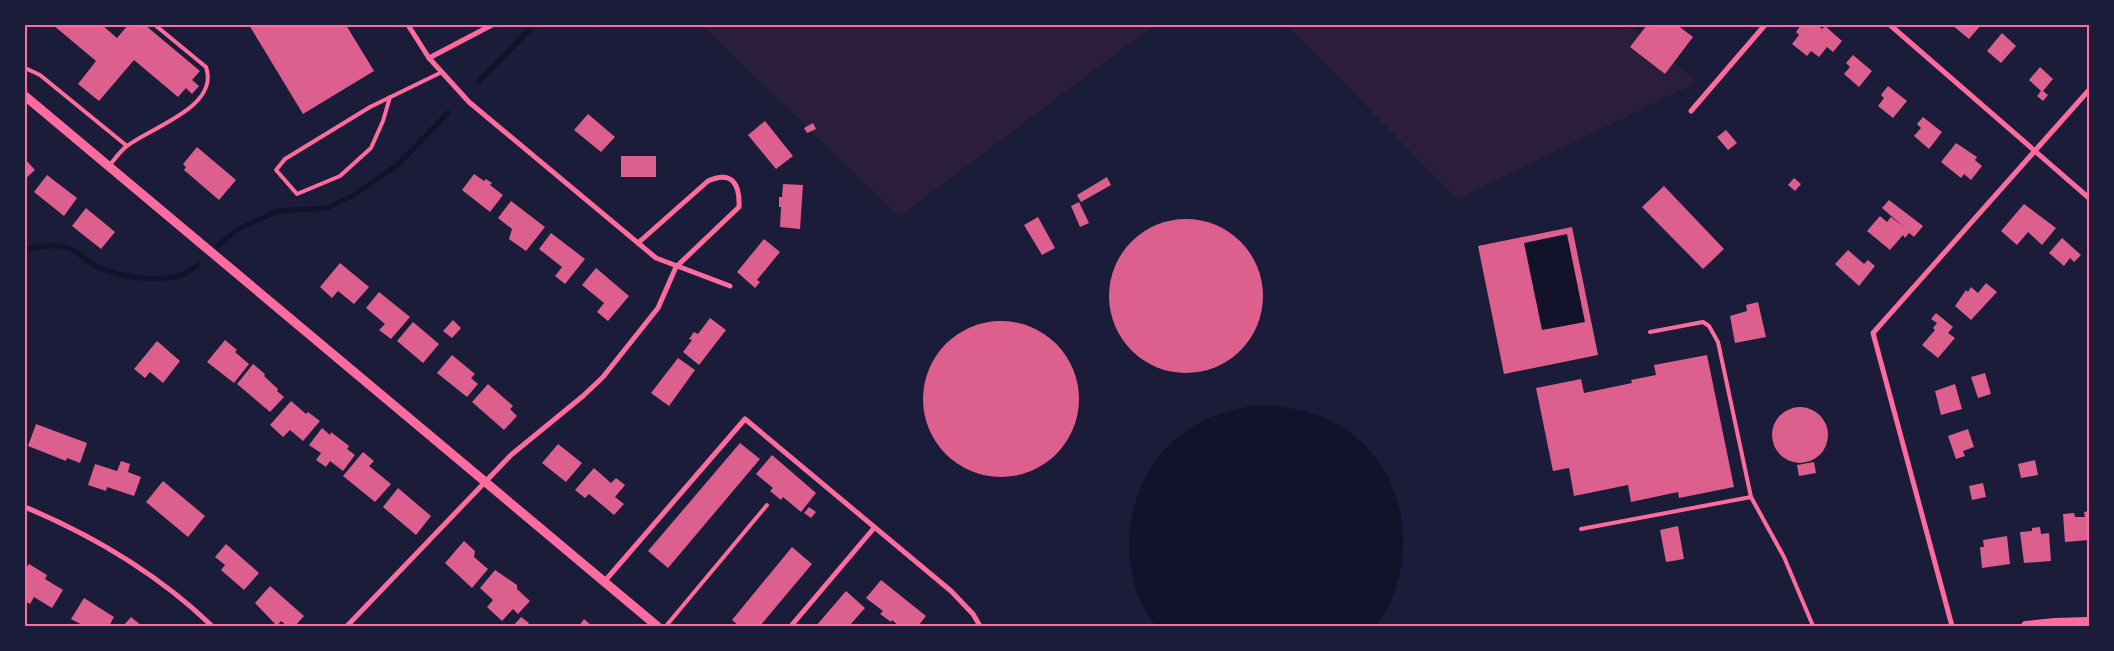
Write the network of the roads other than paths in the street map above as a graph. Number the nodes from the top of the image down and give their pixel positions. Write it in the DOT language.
graph roads {
  1 [pos="155,25"];
  2 [pos="408,25"];
  3 [pos="492,25"];
  4 [pos="1765,25"];
  5 [pos="1890,25"];
  6 [pos="429,58"];
  7 [pos="25,68"];
  8 [pos="442,72"];
  9 [pos="2089,90"];
  10 [pos="25,96"];
  11 [pos="390,97"];
  12 [pos="1691,111"];
  13 [pos="127,146"];
  14 [pos="2035,151"];
  15 [pos="109,166"];
  16 [pos="2089,198"];
  17 [pos="638,243"];
  18 [pos="676,267"];
  19 [pos="730,286"];
  20 [pos="1650,332"];
  21 [pos="484,481"];
  22 [pos="1751,497"];
  23 [pos="767,505"];
  24 [pos="25,507"];
  25 [pos="874,528"];
  26 [pos="1581,529"];
  27 [pos="604,582"];
  28 [pos="2089,622"];
  29 [pos="212,626"];
  30 [pos="347,626"];
  31 [pos="657,626"];
  32 [pos="666,626"];
  33 [pos="791,626"];
  34 [pos="980,626"];
  35 [pos="1813,626"];
  36 [pos="1952,626"];
  37 [pos="2026,626"];
  1 -- 13 [label="lane"];
  2 -- 6 [label="street"];
  3 -- 6 [label="street"];
  4 -- 12 [label="street"];
  5 -- 14 [label="street"];
  6 -- 8 [label="street"];
  7 -- 13 [label="lane"];
  8 -- 11 [label="lane"];
  8 -- 17 [label="street"];
  9 -- 14 [label="street"];
  10 -- 15 [label="street"];
  11 -- 11 [label="lane"];
  13 -- 15 [label="lane"];
  14 -- 16 [label="street"];
  14 -- 36 [label="street"];
  15 -- 21 [label="street"];
  17 -- 18 [label="street"];
  17 -- 18 [label="street"];
  18 -- 19 [label="street"];
  18 -- 21 [label="street"];
  20 -- 22 [label="lane"];
  21 -- 27 [label="street"];
  21 -- 30 [label="street"];
  22 -- 26 [label="lane"];
  22 -- 35 [label="lane"];
  23 -- 32 [label="lane"];
  24 -- 29 [label="street"];
  25 -- 27 [label="street"];
  25 -- 33 [label="street"];
  25 -- 34 [label="street"];
  27 -- 31 [label="street"];
  28 -- 37 [label="main road"];
}
